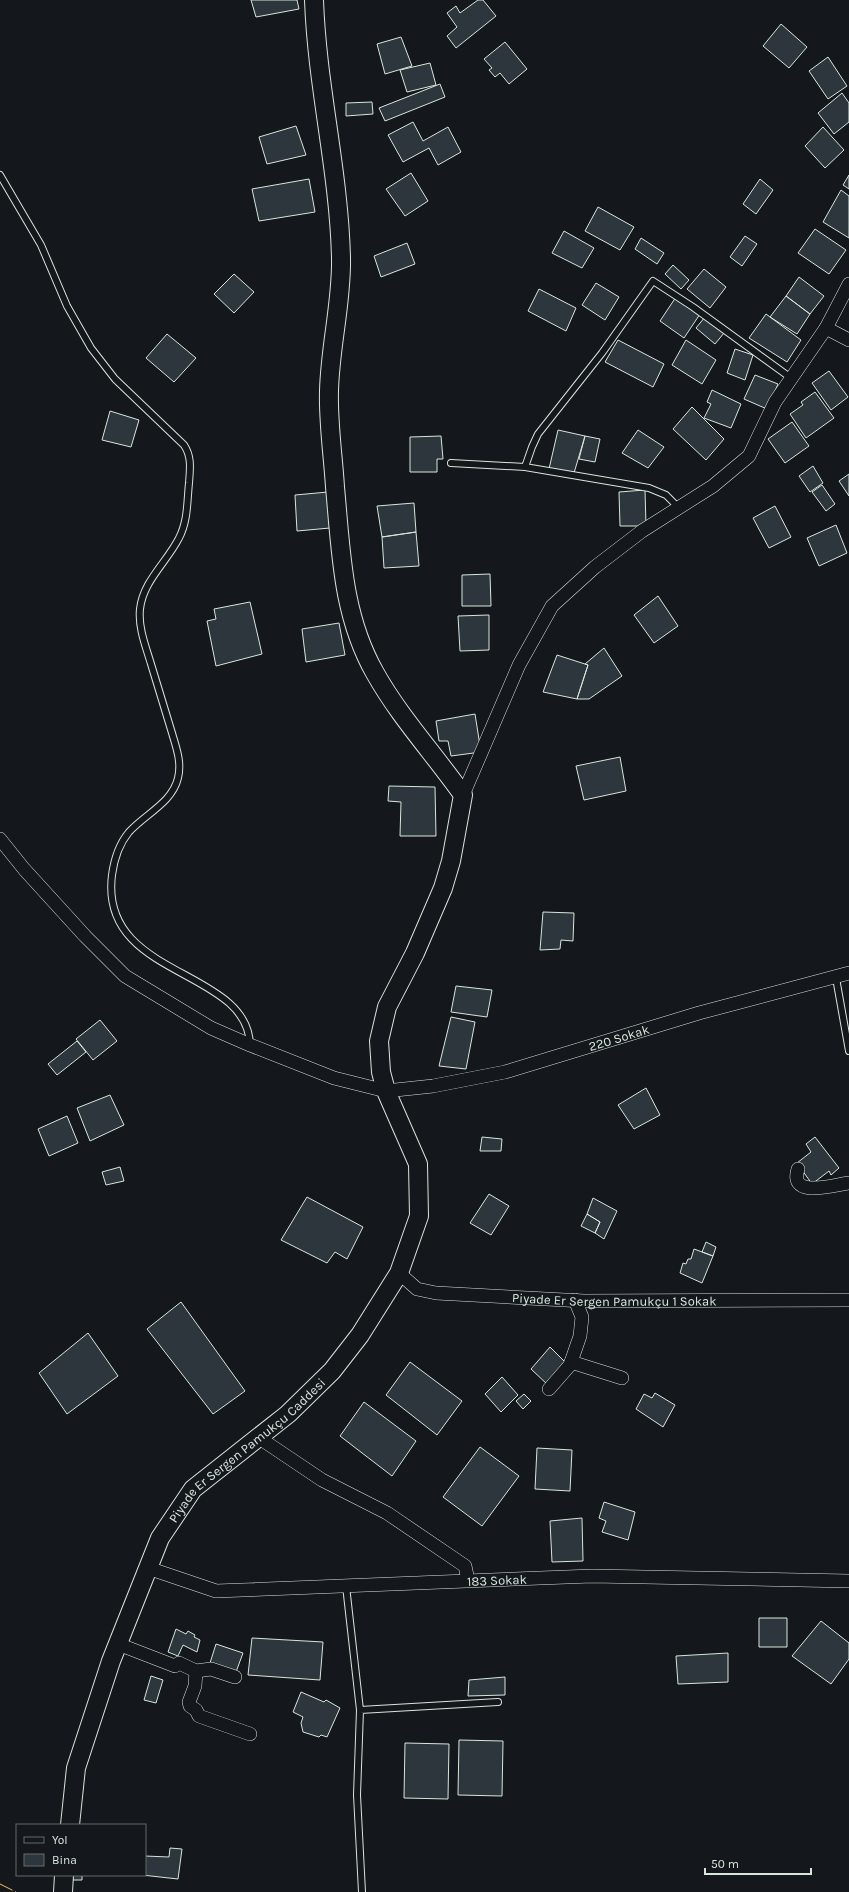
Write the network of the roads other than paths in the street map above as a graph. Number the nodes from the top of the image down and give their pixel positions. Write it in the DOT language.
graph roads {
  1 [pos="314,0"];
  2 [pos="0,175"];
  3 [pos="849,284"];
  4 [pos="826,328"];
  5 [pos="849,340"];
  6 [pos="791,378"];
  7 [pos="451,463"];
  8 [pos="525,467"];
  9 [pos="679,508"];
  10 [pos="463,794"];
  11 [pos="0,838"];
  12 [pos="849,974"];
  13 [pos="836,978"];
  14 [pos="250,1045"];
  15 [pos="849,1051"];
  16 [pos="386,1092"];
  17 [pos="798,1169"];
  18 [pos="849,1183"];
  19 [pos="399,1273"];
  20 [pos="845,1298"];
  21 [pos="575,1300"];
  22 [pos="571,1362"];
  23 [pos="622,1378"];
  24 [pos="549,1389"];
  25 [pos="258,1437"];
  26 [pos="148,1568"];
  27 [pos="468,1580"];
  28 [pos="849,1581"];
  29 [pos="346,1586"];
  30 [pos="118,1644"];
  31 [pos="196,1671"];
  32 [pos="235,1677"];
  33 [pos="498,1702"];
  34 [pos="360,1710"];
  35 [pos="250,1734"];
  36 [pos="70,1824"];
  37 [pos="64,1876"];
  38 [pos="62,1892"];
  39 [pos="362,1892"];
  1 -- 10 [label="street"];
  2 -- 14 [label="lane"];
  3 -- 4 [label="street"];
  4 -- 5 [label="street"];
  4 -- 6 [label="street"];
  6 -- 8 [label="lane"];
  6 -- 9 [label="street"];
  7 -- 8 [label="lane"];
  8 -- 9 [label="lane"];
  9 -- 10 [label="street"];
  10 -- 16 [label="street, Piyade Er Sergen Pamukçu Caddesi"];
  11 -- 14 [label="street"];
  12 -- 13 [label="street, 220 Sokak"];
  13 -- 15 [label="lane"];
  13 -- 16 [label="street, 220 Sokak"];
  14 -- 16 [label="street"];
  16 -- 19 [label="street, Piyade Er Sergen Pamukçu Caddesi"];
  17 -- 18 [label="street"];
  19 -- 21 [label="street, Piyade Er Sergen Pamukçu 1 Sokak"];
  19 -- 25 [label="street, Piyade Er Sergen Pamukçu Caddesi"];
  20 -- 21 [label="street, Piyade Er Sergen Pamukçu 1 Sokak"];
  21 -- 22 [label="street"];
  22 -- 23 [label="street"];
  22 -- 24 [label="street"];
  25 -- 26 [label="street, Piyade Er Sergen Pamukçu Caddesi"];
  25 -- 27 [label="street"];
  26 -- 29 [label="street, 183 Sokak"];
  26 -- 30 [label="street, Piyade Er Sergen Pamukçu Caddesi"];
  27 -- 28 [label="street, 183 Sokak"];
  27 -- 29 [label="street, 183 Sokak"];
  29 -- 34 [label="lane"];
  30 -- 31 [label="street"];
  30 -- 36 [label="street, Piyade Er Sergen Pamukçu Caddesi"];
  31 -- 32 [label="street"];
  31 -- 35 [label="street"];
  33 -- 34 [label="lane"];
  34 -- 39 [label="lane"];
  37 -- 38 [label="street"];
}
